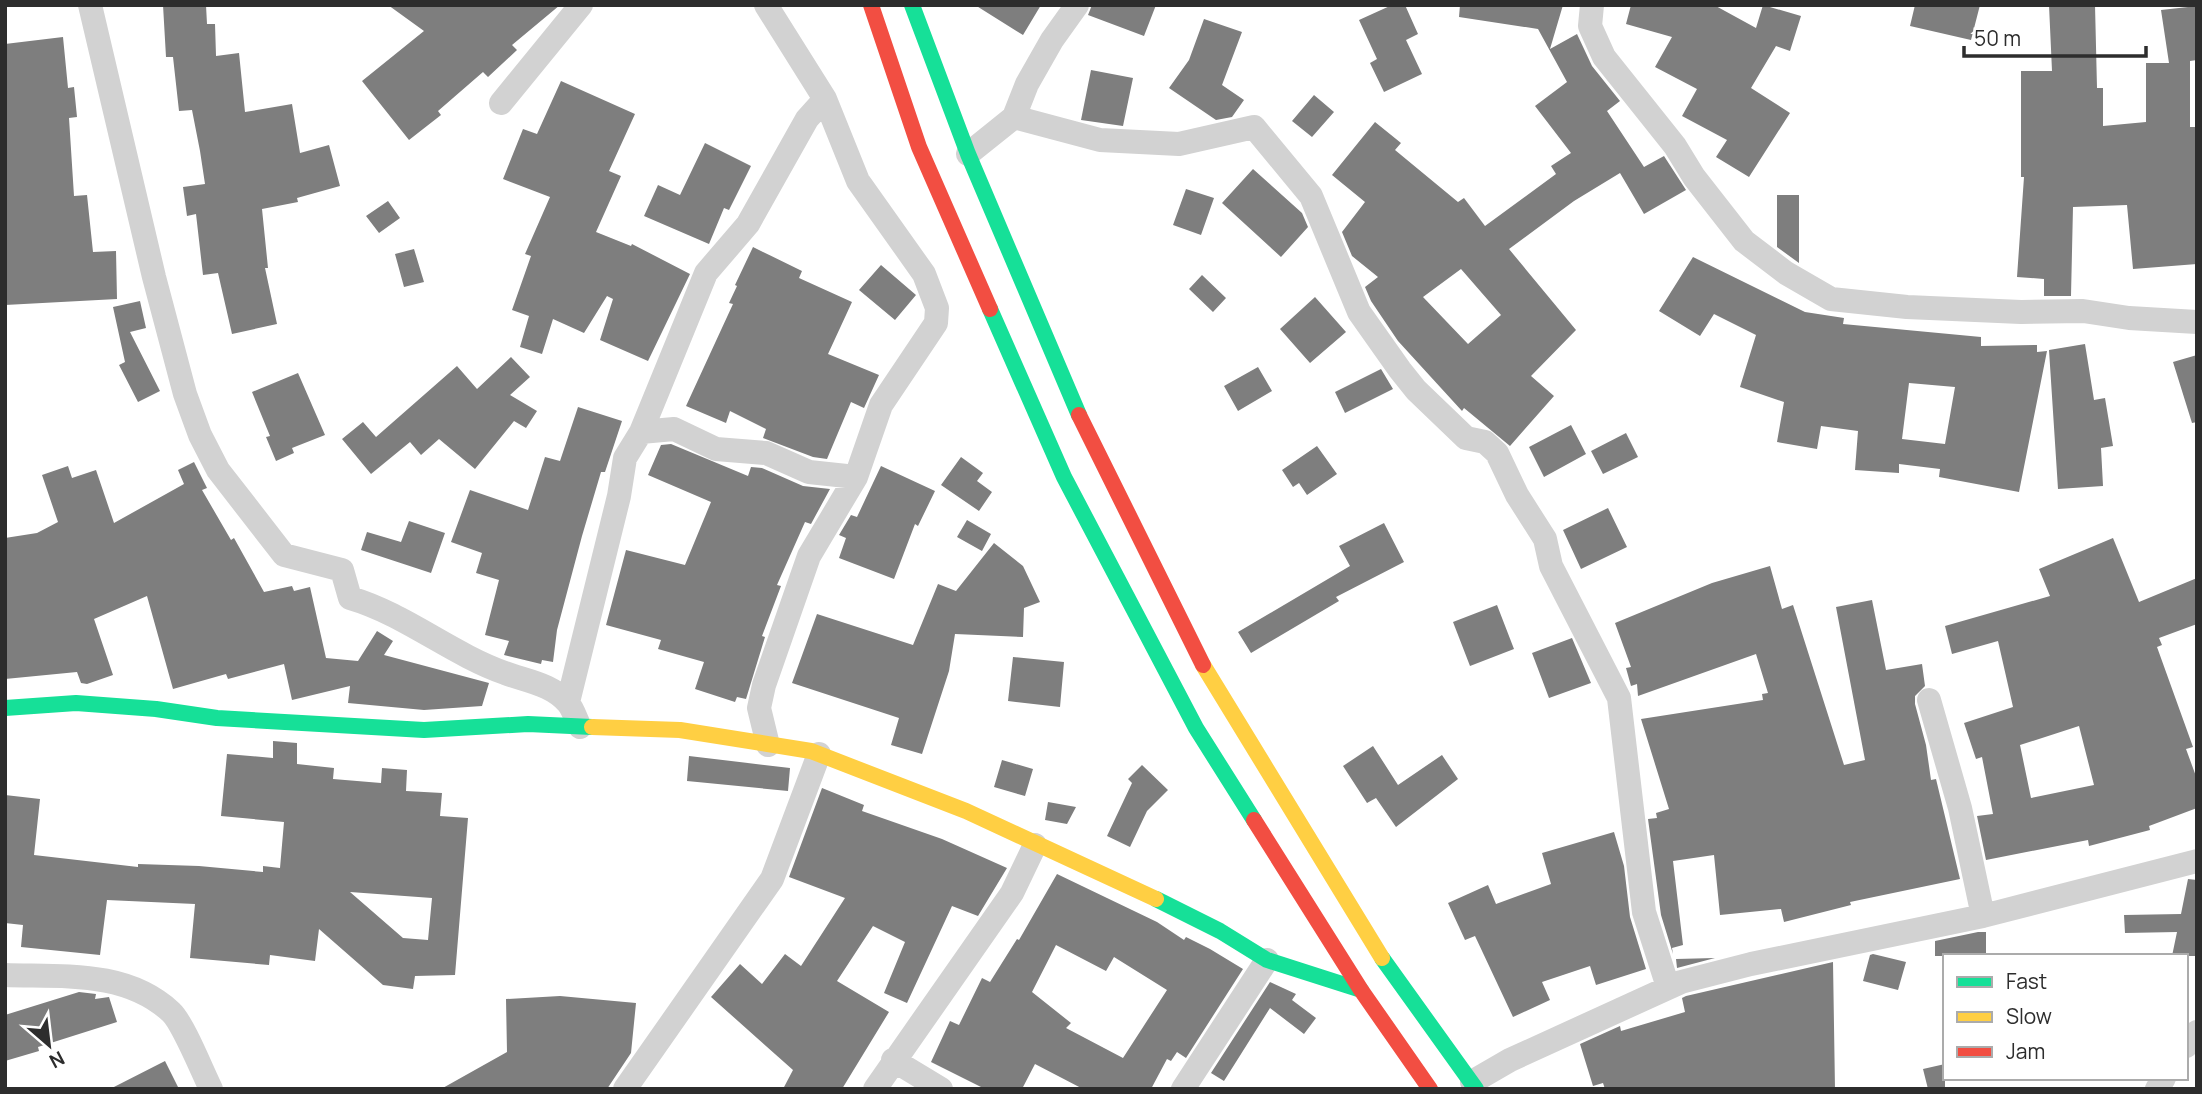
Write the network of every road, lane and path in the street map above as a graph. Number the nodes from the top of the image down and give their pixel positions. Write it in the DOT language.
graph roads {
  1 [pos="90,5"];
  2 [pos="581,5"];
  3 [pos="766,5"];
  4 [pos="871,5"];
  5 [pos="912,5"];
  6 [pos="1077,5"];
  7 [pos="1592,5"];
  8 [pos="825,99"];
  9 [pos="501,103"];
  10 [pos="1014,117"];
  11 [pos="968,154"];
  12 [pos="2197,322"];
  13 [pos="641,432"];
  14 [pos="856,477"];
  15 [pos="1929,699"];
  16 [pos="568,702"];
  17 [pos="5,708"];
  18 [pos="580,727"];
  19 [pos="768,745"];
  20 [pos="819,754"];
  21 [pos="1035,845"];
  22 [pos="2197,861"];
  23 [pos="1983,916"];
  24 [pos="1268,960"];
  25 [pos="5,975"];
  26 [pos="1668,987"];
  27 [pos="1361,989"];
  28 [pos="893,1060"];
  29 [pos="1474,1086"];
  30 [pos="211,1089"];
  31 [pos="625,1089"];
  32 [pos="875,1089"];
  33 [pos="941,1089"];
  34 [pos="1183,1089"];
  35 [pos="1430,1089"];
  1 -- 16 [label="street"];
  2 -- 9 [label="street"];
  3 -- 8 [label="street"];
  4 -- 27 [label="main road"];
  5 -- 11 [label="main road"];
  6 -- 10 [label="street"];
  7 -- 12 [label="street"];
  8 -- 13 [label="street"];
  8 -- 14 [label="street"];
  10 -- 11 [label="street"];
  10 -- 26 [label="street"];
  11 -- 29 [label="main road"];
  13 -- 14 [label="street"];
  13 -- 16 [label="street"];
  14 -- 19 [label="street"];
  15 -- 23 [label="street"];
  16 -- 18 [label="street"];
  17 -- 18 [label="main road"];
  18 -- 19 [label="main road"];
  19 -- 20 [label="main road"];
  20 -- 21 [label="main road"];
  20 -- 31 [label="street"];
  21 -- 24 [label="main road"];
  21 -- 28 [label="street"];
  22 -- 23 [label="street"];
  23 -- 26 [label="street"];
  24 -- 27 [label="main road"];
  24 -- 34 [label="street"];
  25 -- 30 [label="street"];
  26 -- 29 [label="street"];
  27 -- 35 [label="main road"];
  28 -- 32 [label="street"];
  28 -- 33 [label="street"];
}
